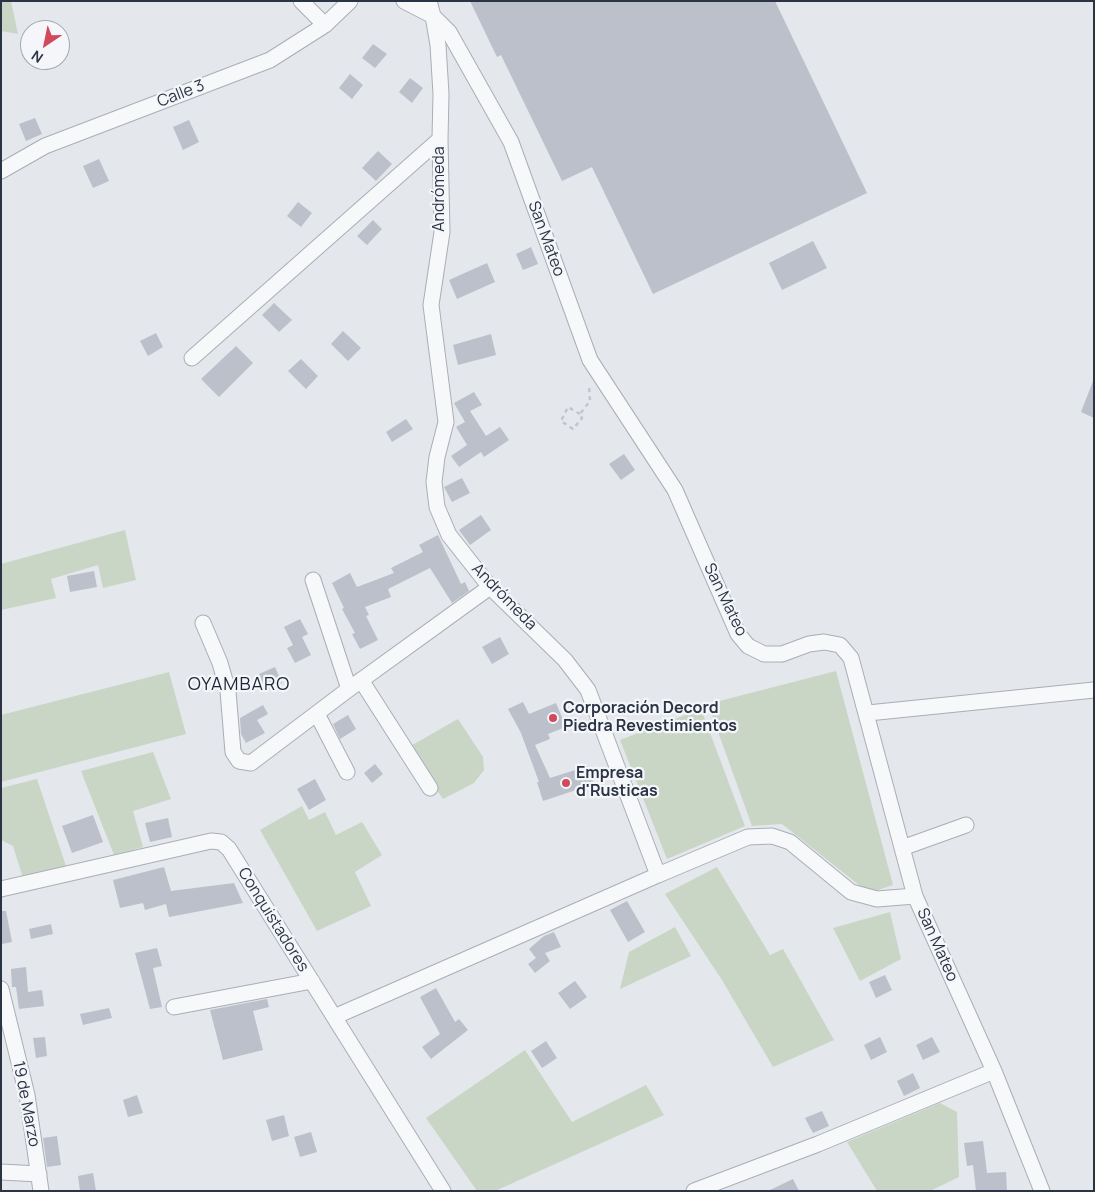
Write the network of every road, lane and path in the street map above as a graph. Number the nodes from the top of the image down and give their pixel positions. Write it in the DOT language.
graph roads {
  1 [pos="301,1"];
  2 [pos="350,1"];
  3 [pos="404,1"];
  4 [pos="429,1"];
  5 [pos="432,16"];
  6 [pos="325,25"];
  7 [pos="440,139"];
  8 [pos="1,171"];
  9 [pos="192,358"];
  10 [pos="592,362"];
  11 [pos="580,414"];
  12 [pos="313,580"];
  13 [pos="490,587"];
  14 [pos="203,623"];
  15 [pos="355,684"];
  16 [pos="1094,690"];
  17 [pos="868,713"];
  18 [pos="317,714"];
  19 [pos="347,772"];
  20 [pos="430,788"];
  21 [pos="966,825"];
  22 [pos="902,848"];
  23 [pos="658,875"];
  24 [pos="1,889"];
  25 [pos="915,896"];
  26 [pos="312,981"];
  27 [pos="1,989"];
  28 [pos="174,1007"];
  29 [pos="334,1017"];
  30 [pos="994,1071"];
  31 [pos="1,1172"];
  32 [pos="38,1174"];
  33 [pos="41,1191"];
  34 [pos="443,1191"];
  35 [pos="694,1191"];
  36 [pos="1042,1191"];
  1 -- 6 [label="street"];
  2 -- 6 [label="street, Calle 3"];
  3 -- 5 [label="street"];
  4 -- 5 [label="street"];
  5 -- 7 [label="street, Andrómeda"];
  5 -- 10 [label="street, San Mateo"];
  6 -- 8 [label="street, Calle 3"];
  7 -- 9 [label="street"];
  7 -- 13 [label="street, Andrómeda"];
  10 -- 11 [label="path"];
  10 -- 17 [label="street, San Mateo"];
  11 -- 11 [label="path"];
  12 -- 15 [label="street"];
  13 -- 15 [label="street"];
  13 -- 23 [label="street, Andrómeda"];
  14 -- 18 [label="street"];
  15 -- 18 [label="street"];
  15 -- 20 [label="street"];
  16 -- 17 [label="street"];
  17 -- 22 [label="street, San Mateo"];
  18 -- 19 [label="street"];
  21 -- 22 [label="street"];
  22 -- 25 [label="street, San Mateo"];
  23 -- 25 [label="street"];
  23 -- 29 [label="street"];
  24 -- 26 [label="street, Conquistadores"];
  25 -- 30 [label="street, San Mateo"];
  26 -- 28 [label="street"];
  26 -- 29 [label="street, Conquistadores"];
  27 -- 32 [label="street, 19 de Marzo"];
  29 -- 34 [label="street, Conquistadores"];
  30 -- 35 [label="street"];
  30 -- 36 [label="street, San Mateo"];
  31 -- 32 [label="street"];
  32 -- 33 [label="street, 19 de Marzo"];
}
